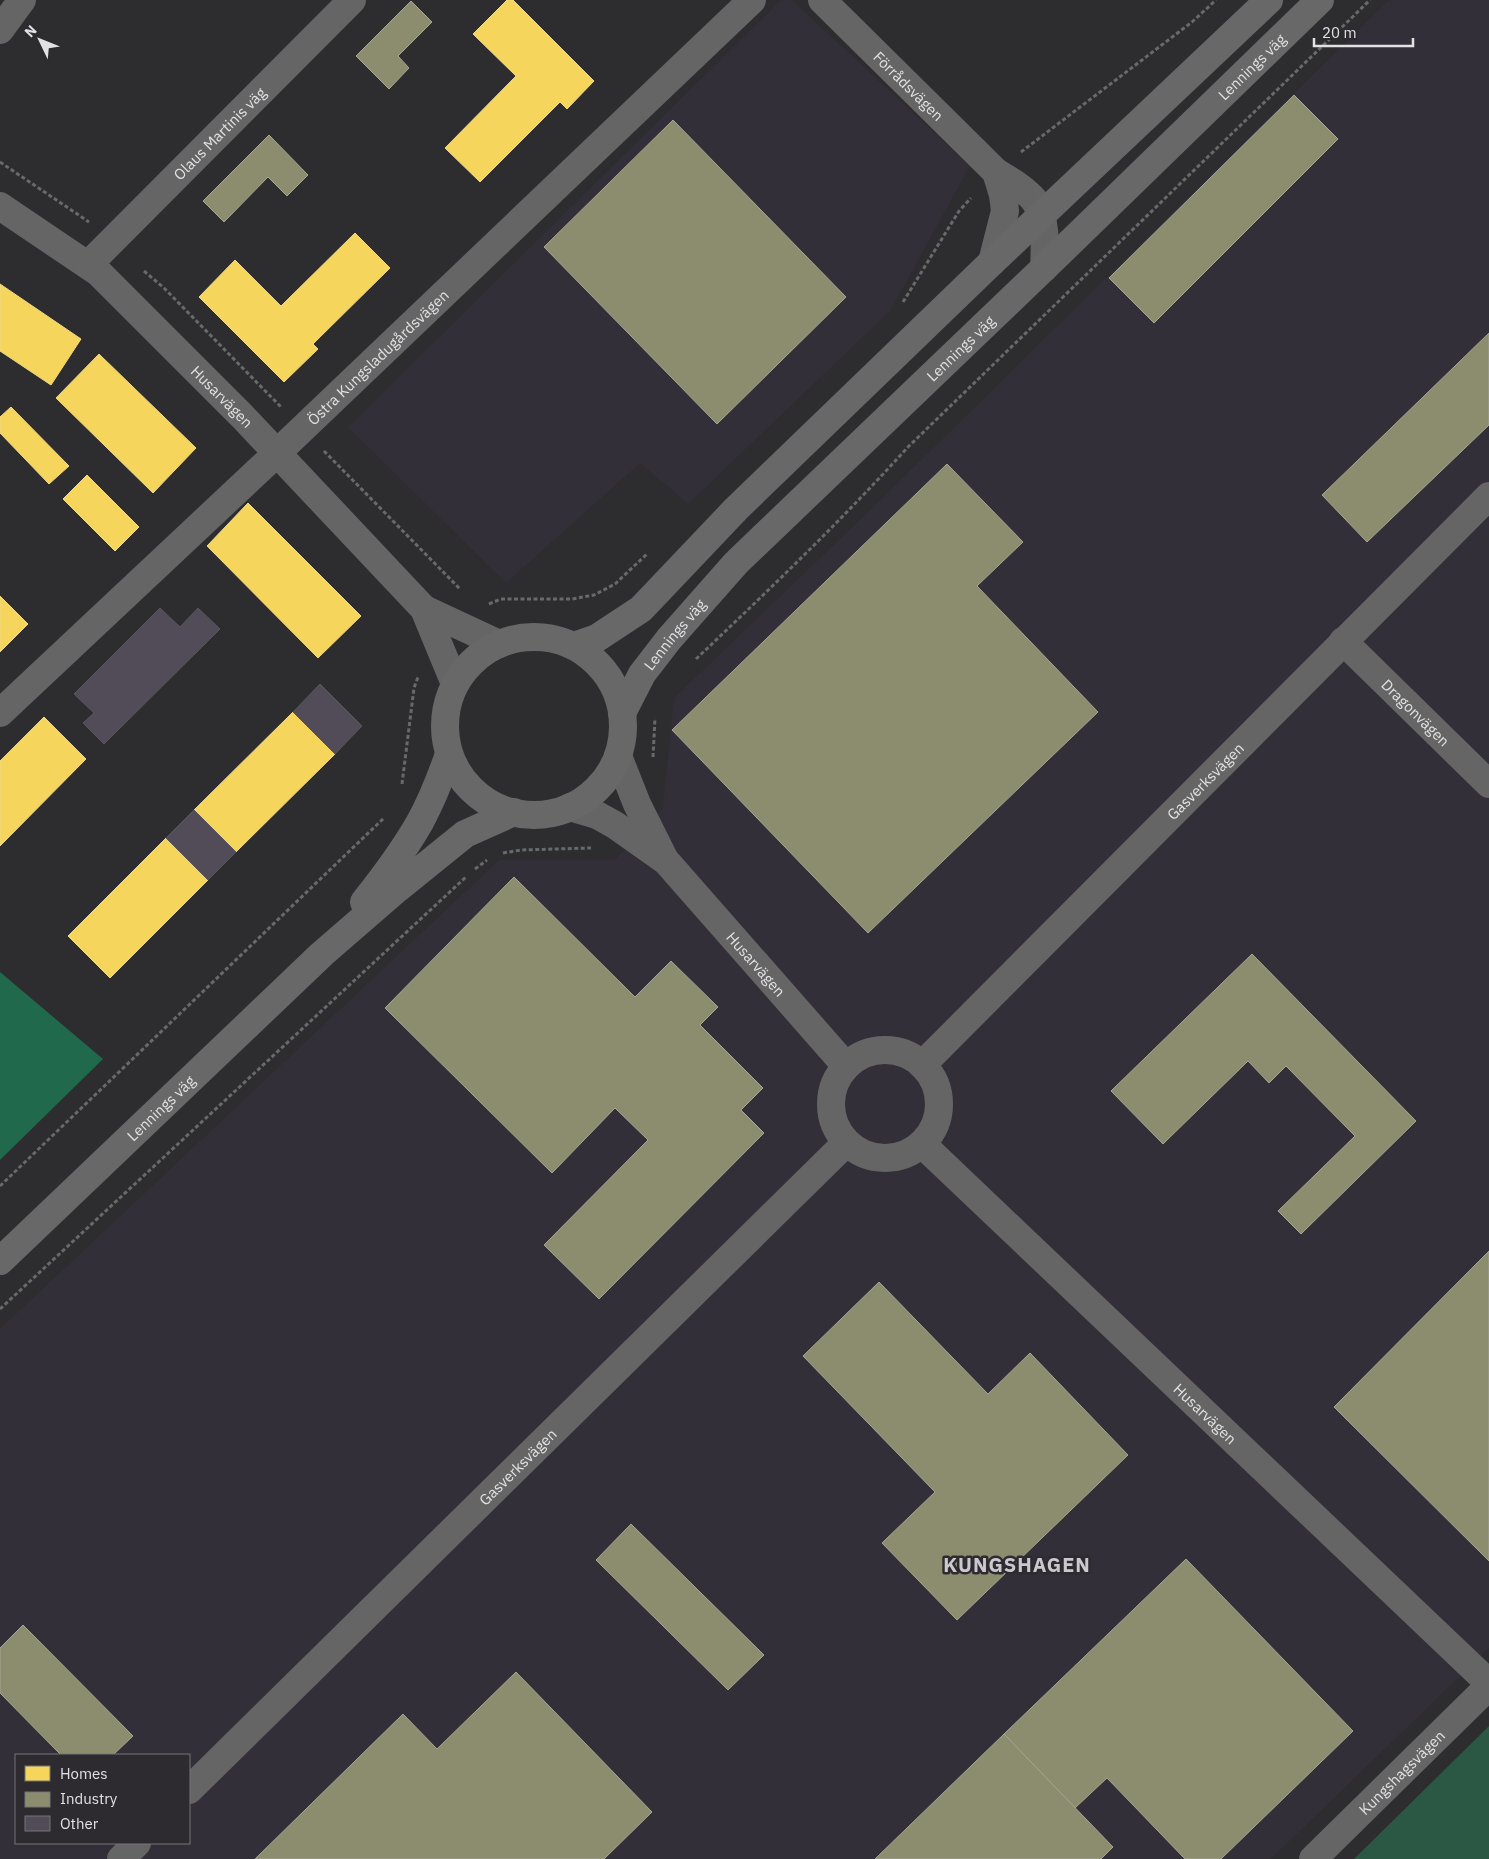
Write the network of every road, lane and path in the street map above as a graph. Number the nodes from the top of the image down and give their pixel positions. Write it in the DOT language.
graph roads {
  1 [pos="22,0"];
  2 [pos="352,0"];
  3 [pos="752,0"];
  4 [pos="822,0"];
  5 [pos="1216,0"];
  6 [pos="1268,0"];
  7 [pos="1320,0"];
  8 [pos="0,30"];
  9 [pos="996,172"];
  10 [pos="0,206"];
  11 [pos="1040,216"];
  12 [pos="992,262"];
  13 [pos="88,265"];
  14 [pos="1044,268"];
  15 [pos="899,309"];
  16 [pos="277,453"];
  17 [pos="1489,496"];
  18 [pos="650,551"];
  19 [pos="424,608"];
  20 [pos="461,627"];
  21 [pos="1343,641"];
  22 [pos="499,644"];
  23 [pos="574,646"];
  24 [pos="440,647"];
  25 [pos="455,684"];
  26 [pos="0,713"];
  27 [pos="622,713"];
  28 [pos="449,754"];
  29 [pos="618,756"];
  30 [pos="1489,784"];
  31 [pos="402,786"];
  32 [pos="570,807"];
  33 [pos="514,812"];
  34 [pos="386,816"];
  35 [pos="666,861"];
  36 [pos="322,954"];
  37 [pos="922,1065"];
  38 [pos="846,1066"];
  39 [pos="846,1143"];
  40 [pos="922,1144"];
  41 [pos="0,1186"];
  42 [pos="0,1261"];
  43 [pos="1489,1683"];
  44 [pos="1489,1686"];
  45 [pos="190,1789"];
  46 [pos="136,1844"];
  47 [pos="121,1859"];
  48 [pos="1313,1859"];
  1 -- 8 [label="street"];
  2 -- 13 [label="street, Olaus Martinis väg"];
  3 -- 16 [label="street, Östra Kungsladugårdsvägen"];
  4 -- 9 [label="street, Förrådsvägen"];
  5 -- 9 [label="path"];
  6 -- 11 [label="main road"];
  7 -- 14 [label="main road, Lennings väg"];
  9 -- 11 [label="street, Förrådsvägen"];
  9 -- 12 [label="street, Förrådsvägen"];
  9 -- 15 [label="path"];
  10 -- 13 [label="street, Husarvägen"];
  11 -- 12 [label="main road"];
  11 -- 14 [label="street, Förrådsvägen"];
  12 -- 23 [label="main road"];
  13 -- 16 [label="street, Husarvägen"];
  14 -- 27 [label="main road, Lennings väg"];
  16 -- 19 [label="street, Husarvägen"];
  16 -- 26 [label="street, Östra Kungsladugårdsvägen"];
  17 -- 21 [label="street, Gasverksvägen"];
  18 -- 20 [label="path"];
  19 -- 20 [label="street, Husarvägen"];
  19 -- 24 [label="street, Husarvägen"];
  20 -- 22 [label="street, Husarvägen"];
  21 -- 30 [label="street, Dragonvägen"];
  21 -- 37 [label="street, Gasverksvägen"];
  22 -- 23 [label="main road"];
  22 -- 25 [label="main road"];
  23 -- 27 [label="main road"];
  24 -- 25 [label="street, Husarvägen"];
  24 -- 31 [label="path"];
  25 -- 28 [label="main road"];
  27 -- 29 [label="main road"];
  28 -- 33 [label="main road"];
  28 -- 36 [label="main road, Lennings väg"];
  29 -- 32 [label="main road"];
  29 -- 35 [label="street, Husarvägen"];
  32 -- 33 [label="main road"];
  32 -- 35 [label="street, Husarvägen"];
  33 -- 36 [label="main road, Lennings väg"];
  34 -- 41 [label="path"];
  35 -- 38 [label="street, Husarvägen"];
  36 -- 42 [label="main road, Lennings väg"];
  37 -- 38 [label="street"];
  37 -- 40 [label="street"];
  38 -- 39 [label="street"];
  39 -- 40 [label="street"];
  39 -- 45 [label="street, Gasverksvägen"];
  40 -- 43 [label="street, Husarvägen"];
  44 -- 48 [label="street, Kungshagsvägen"];
  46 -- 47 [label="street"];
}
